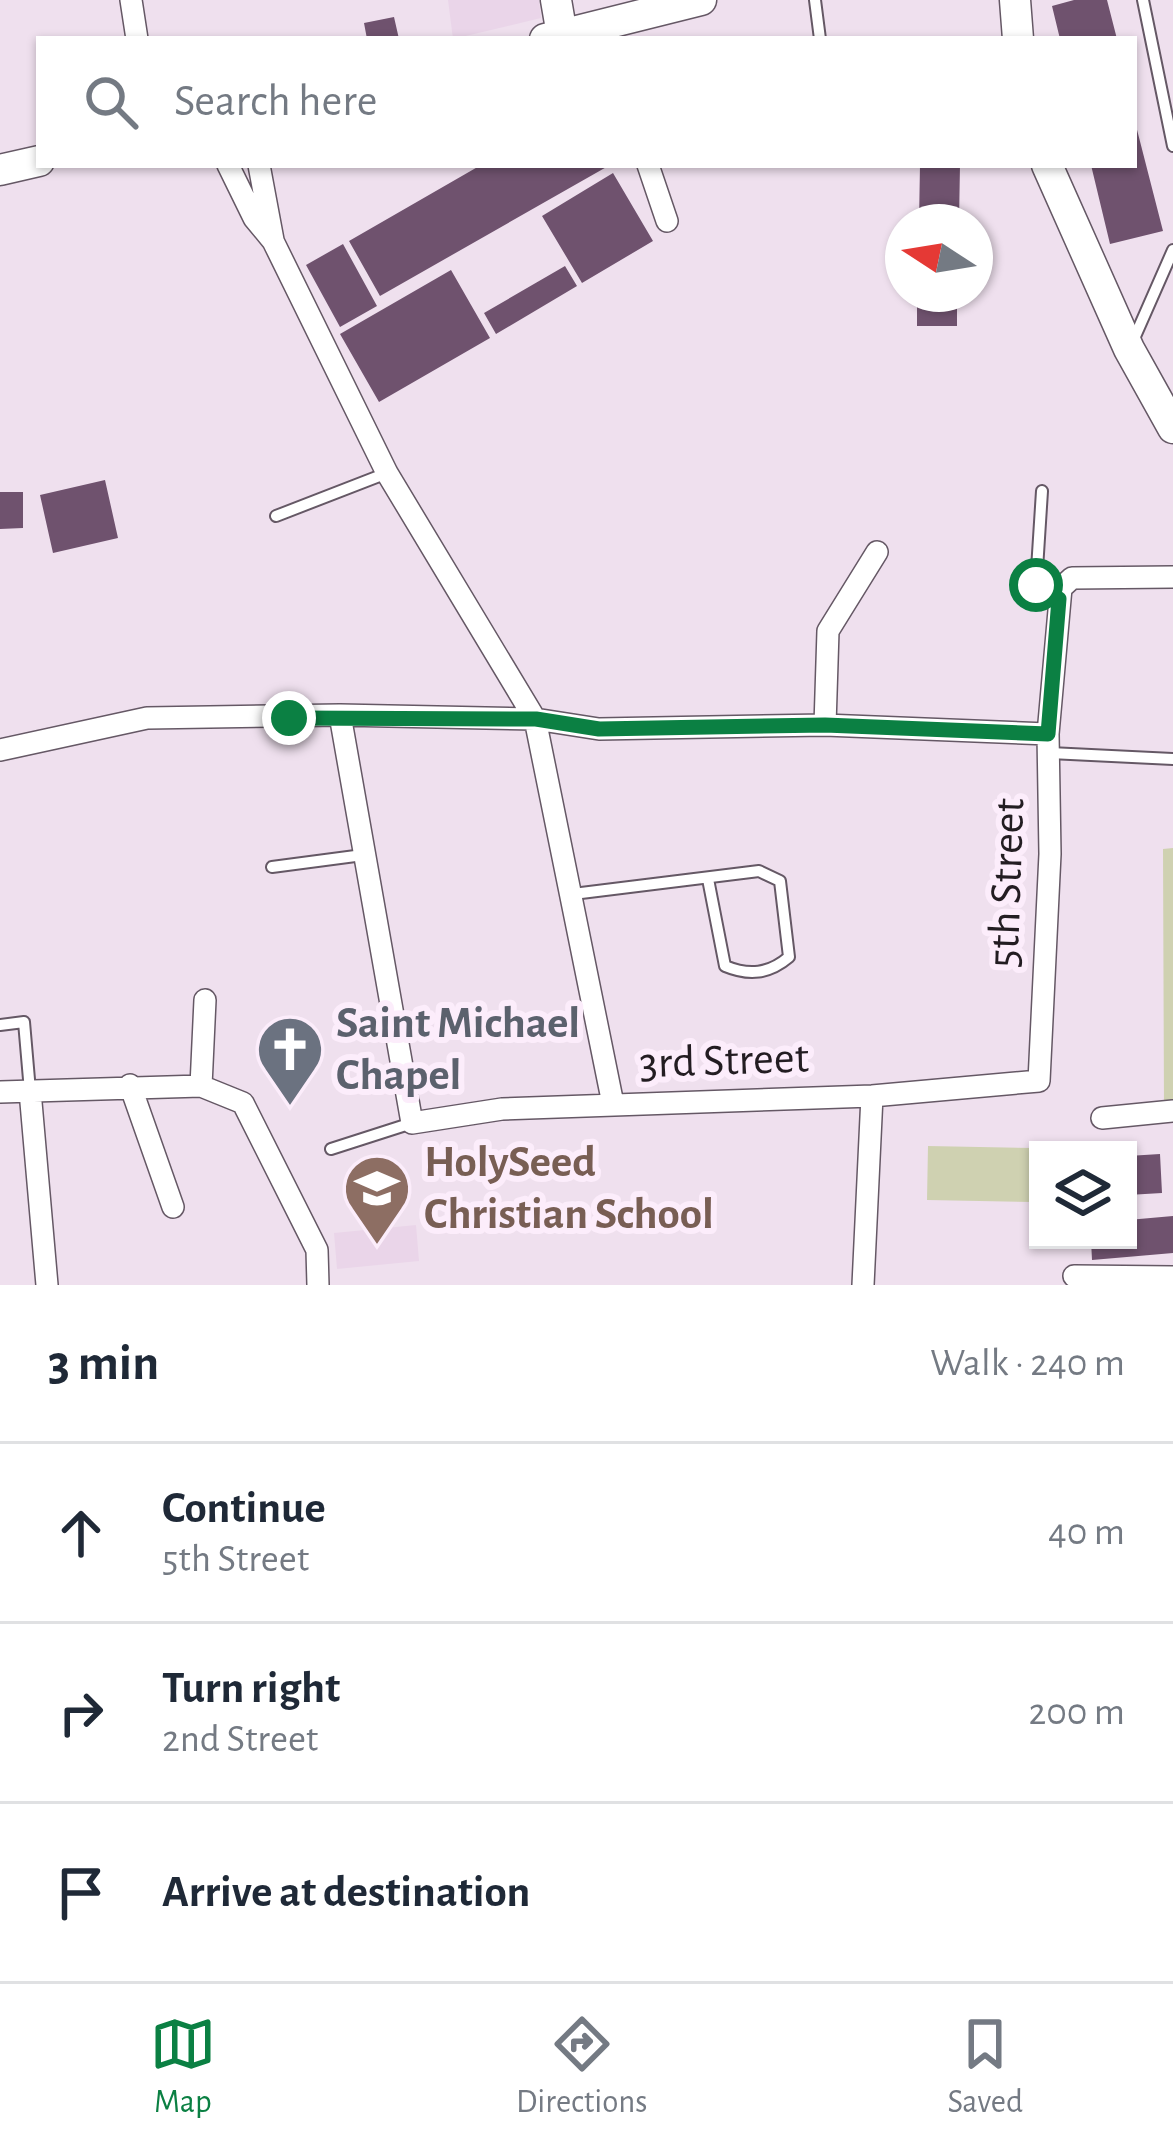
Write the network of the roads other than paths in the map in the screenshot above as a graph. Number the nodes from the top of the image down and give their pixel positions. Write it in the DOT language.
graph roads {
  1 [pos="131,0"];
  2 [pos="556,0"];
  3 [pos="701,0"];
  4 [pos="815,0"];
  5 [pos="1015,0"];
  6 [pos="1143,0"];
  7 [pos="601,33"];
  8 [pos="137,36"];
  9 [pos="557,36"];
  10 [pos="820,36"];
  11 [pos="1018,36"];
  12 [pos="1173,146"];
  13 [pos="36,161"];
  14 [pos="229,168"];
  15 [pos="260,168"];
  16 [pos="649,168"];
  17 [pos="1048,168"];
  18 [pos="0,170"];
  19 [pos="667,221"];
  20 [pos="273,241"];
  21 [pos="1173,250"];
  22 [pos="1129,350"];
  23 [pos="1173,428"];
  24 [pos="387,473"];
  25 [pos="1042,491"];
  26 [pos="276,516"];
  27 [pos="877,552"];
  28 [pos="1173,577"];
  29 [pos="1059,599"];
  30 [pos="340,715"];
  31 [pos="536,719"];
  32 [pos="825,725"];
  33 [pos="1049,743"];
  34 [pos="0,751"];
  35 [pos="1173,759"];
  36 [pos="363,855"];
  37 [pos="272,867"];
  38 [pos="708,879"];
  39 [pos="573,894"];
  40 [pos="205,1000"];
  41 [pos="0,1025"];
  42 [pos="1039,1081"];
  43 [pos="130,1085"];
  44 [pos="201,1086"];
  45 [pos="30,1091"];
  46 [pos="0,1092"];
  47 [pos="872,1096"];
  48 [pos="614,1104"];
  49 [pos="1173,1111"];
  50 [pos="1102,1118"];
  51 [pos="412,1123"];
  52 [pos="331,1149"];
  53 [pos="172,1207"];
  54 [pos="1074,1276"];
  55 [pos="1173,1277"];
  56 [pos="46,1285"];
  57 [pos="318,1285"];
  58 [pos="863,1285"];
  1 -- 8 [label="street"];
  2 -- 9 [label="street"];
  3 -- 7 [label="street"];
  4 -- 10 [label="lane"];
  5 -- 11 [label="street"];
  6 -- 12 [label="lane"];
  13 -- 18 [label="street"];
  14 -- 20 [label="street"];
  15 -- 20 [label="street"];
  16 -- 19 [label="street"];
  17 -- 22 [label="street"];
  20 -- 24 [label="street"];
  21 -- 22 [label="lane"];
  22 -- 23 [label="street"];
  24 -- 26 [label="lane"];
  24 -- 31 [label="street"];
  25 -- 29 [label="lane"];
  27 -- 32 [label="street"];
  28 -- 29 [label="street"];
  29 -- 33 [label="street, 5th Street"];
  30 -- 31 [label="street"];
  30 -- 34 [label="street"];
  30 -- 36 [label="street"];
  31 -- 32 [label="street"];
  31 -- 39 [label="street"];
  32 -- 33 [label="street"];
  33 -- 35 [label="lane"];
  33 -- 42 [label="street, 5th Street"];
  36 -- 37 [label="lane"];
  36 -- 51 [label="street"];
  38 -- 38 [label="lane"];
  38 -- 39 [label="lane"];
  39 -- 48 [label="street"];
  40 -- 44 [label="street"];
  41 -- 45 [label="lane"];
  42 -- 47 [label="street, 3rd Street"];
  43 -- 44 [label="street"];
  43 -- 45 [label="street"];
  43 -- 53 [label="street"];
  44 -- 57 [label="street"];
  45 -- 46 [label="street"];
  45 -- 56 [label="street"];
  47 -- 48 [label="street, 3rd Street"];
  47 -- 58 [label="street"];
  48 -- 51 [label="street, 3rd Street"];
  49 -- 50 [label="street"];
  51 -- 52 [label="lane"];
  54 -- 55 [label="street"];
}
